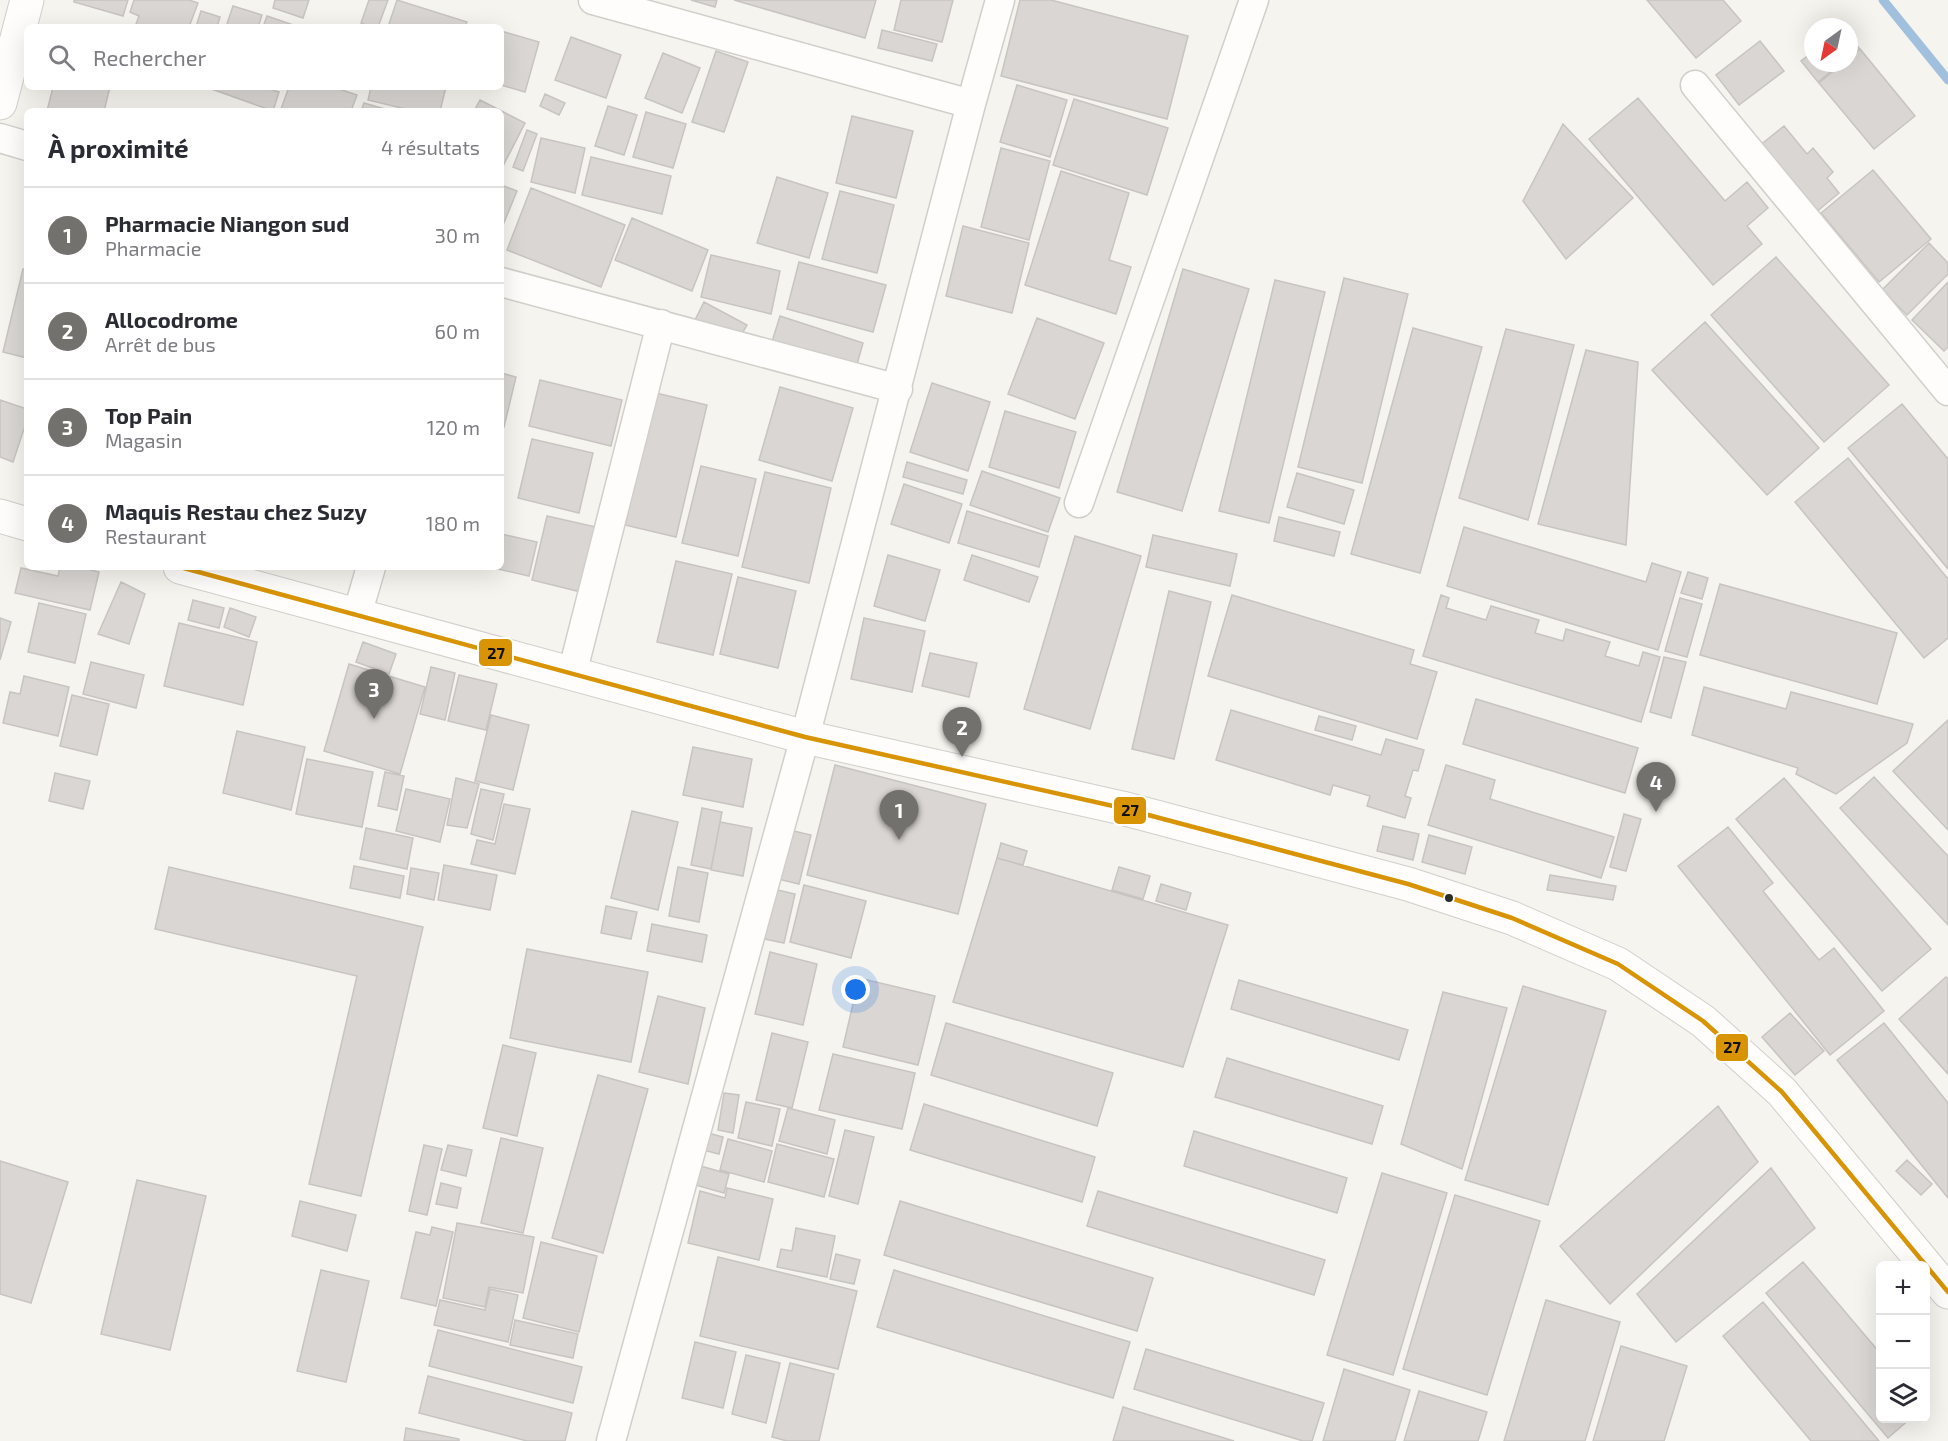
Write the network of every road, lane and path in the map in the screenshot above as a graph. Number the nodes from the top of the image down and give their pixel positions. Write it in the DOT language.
graph roads {
  1 [pos="27,0"];
  2 [pos="593,0"];
  3 [pos="1000,0"];
  4 [pos="1254,0"];
  5 [pos="1695,85"];
  6 [pos="0,103"];
  7 [pos="971,104"];
  8 [pos="0,138"];
  9 [pos="24,145"];
  10 [pos="504,283"];
  11 [pos="660,324"];
  12 [pos="898,388"];
  13 [pos="1948,391"];
  14 [pos="1079,503"];
  15 [pos="0,516"];
  16 [pos="24,523"];
  17 [pos="191,570"];
  18 [pos="370,570"];
  19 [pos="357,615"];
  20 [pos="572,674"];
  21 [pos="806,738"];
  22 [pos="1948,1292"];
  23 [pos="610,1441"];
  1 -- 6 [label="street"];
  2 -- 7 [label="street"];
  3 -- 7 [label="street"];
  4 -- 14 [label="street"];
  5 -- 13 [label="street"];
  7 -- 12 [label="street"];
  8 -- 9 [label="street"];
  10 -- 11 [label="street"];
  11 -- 12 [label="street"];
  11 -- 20 [label="street"];
  12 -- 21 [label="street"];
  15 -- 16 [label="street"];
  17 -- 19 [label="street"];
  18 -- 19 [label="street"];
  19 -- 20 [label="street"];
  20 -- 21 [label="street"];
  21 -- 22 [label="street"];
  21 -- 23 [label="street"];
}
